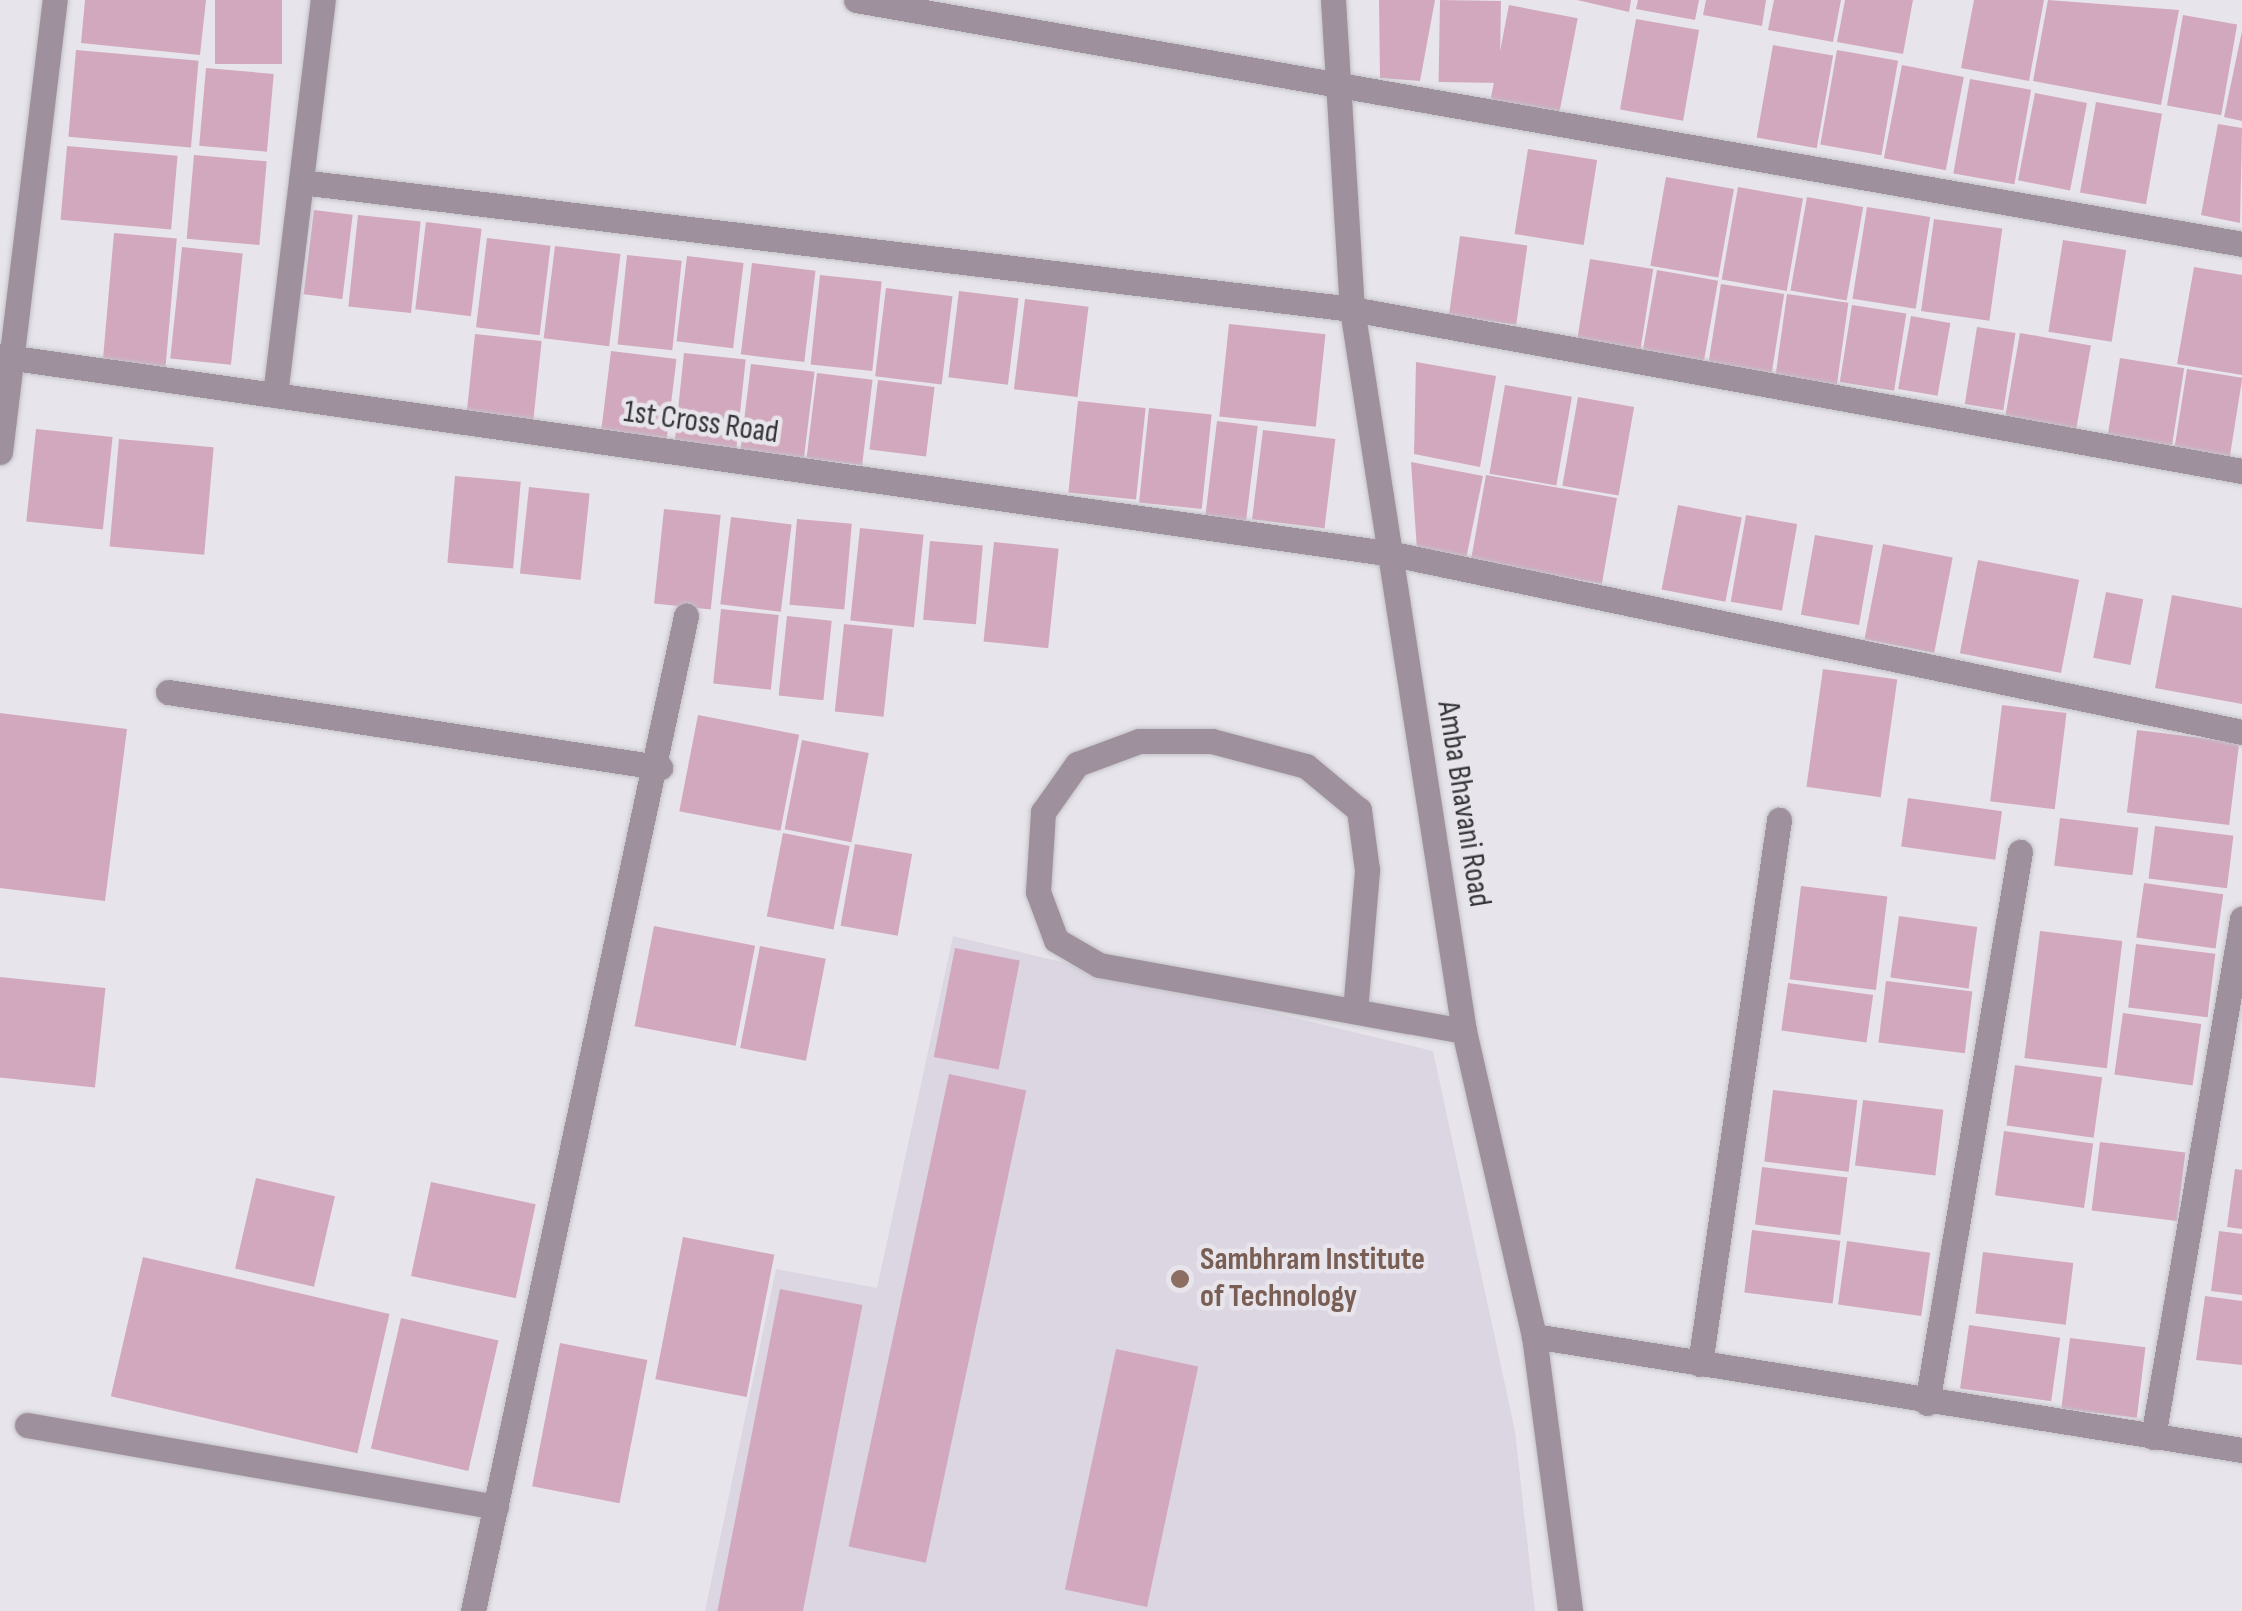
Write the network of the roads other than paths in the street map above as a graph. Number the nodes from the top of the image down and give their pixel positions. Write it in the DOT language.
graph roads {
  1 [pos="55,0"];
  2 [pos="323,0"];
  3 [pos="856,0"];
  4 [pos="1333,0"];
  5 [pos="1336,90"];
  6 [pos="301,182"];
  7 [pos="2242,244"];
  8 [pos="1352,309"];
  9 [pos="6,356"];
  10 [pos="274,395"];
  11 [pos="0,452"];
  12 [pos="2242,471"];
  13 [pos="1393,554"];
  14 [pos="686,616"];
  15 [pos="168,692"];
  16 [pos="2242,732"];
  17 [pos="660,767"];
  18 [pos="1779,820"];
  19 [pos="2020,852"];
  20 [pos="2242,919"];
  21 [pos="1354,1011"];
  22 [pos="1464,1030"];
  23 [pos="1534,1336"];
  24 [pos="1700,1364"];
  25 [pos="1927,1404"];
  26 [pos="27,1424"];
  27 [pos="2154,1437"];
  28 [pos="2242,1450"];
  29 [pos="496,1508"];
  30 [pos="473,1611"];
  31 [pos="1570,1611"];
  1 -- 9 [label="street"];
  2 -- 6 [label="street"];
  3 -- 5 [label="street"];
  4 -- 5 [label="street, Amba Bhavani Road"];
  5 -- 7 [label="street"];
  5 -- 8 [label="street, Amba Bhavani Road"];
  6 -- 8 [label="street"];
  6 -- 10 [label="street"];
  8 -- 12 [label="street"];
  8 -- 13 [label="street, Amba Bhavani Road"];
  9 -- 10 [label="street, 1st Cross Road"];
  9 -- 11 [label="street"];
  10 -- 13 [label="street, 1st Cross Road"];
  13 -- 16 [label="street, 1st Cross Road"];
  13 -- 22 [label="street, Amba Bhavani Road"];
  14 -- 17 [label="street"];
  15 -- 17 [label="street"];
  17 -- 29 [label="street"];
  18 -- 24 [label="street"];
  19 -- 25 [label="street"];
  20 -- 27 [label="street"];
  21 -- 21 [label="street"];
  21 -- 22 [label="street"];
  22 -- 23 [label="street, Amba Bhavani Road"];
  23 -- 24 [label="street"];
  23 -- 31 [label="street, Amba Bhavani Road"];
  24 -- 25 [label="street"];
  25 -- 27 [label="street"];
  26 -- 29 [label="street"];
  27 -- 28 [label="street"];
  29 -- 30 [label="street"];
}
